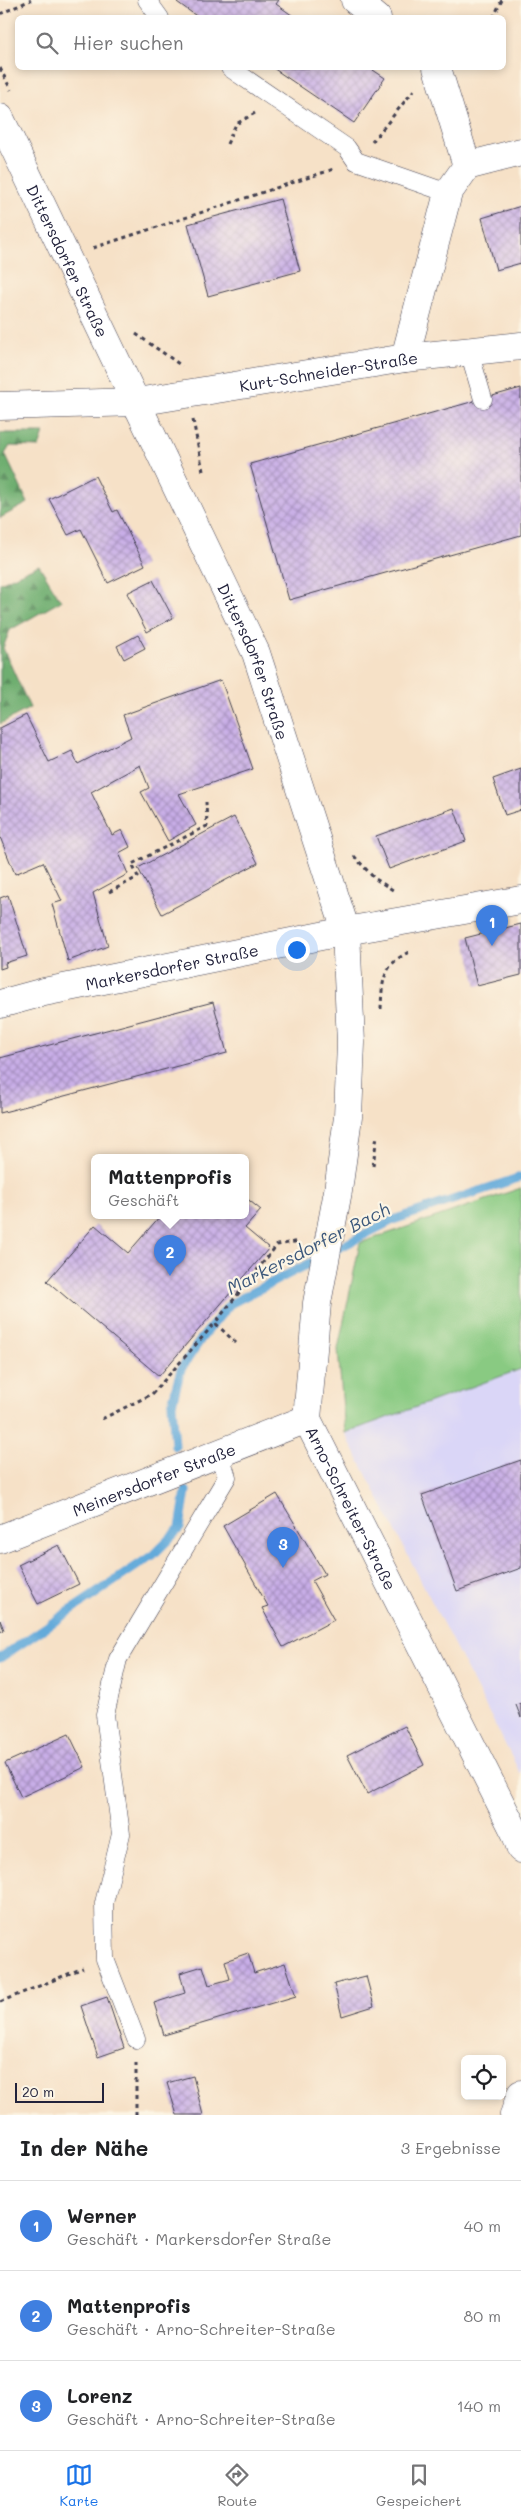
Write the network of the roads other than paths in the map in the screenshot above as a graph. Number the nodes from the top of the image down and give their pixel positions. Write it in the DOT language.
graph roads {
  1 [pos="147,0"];
  2 [pos="355,0"];
  3 [pos="158,15"];
  4 [pos="373,15"];
  5 [pos="233,70"];
  6 [pos="438,70"];
  7 [pos="0,118"];
  8 [pos="521,152"];
  9 [pos="467,166"];
  10 [pos="448,193"];
  11 [pos="521,346"];
  12 [pos="470,351"];
  13 [pos="405,358"];
  14 [pos="483,399"];
  15 [pos="137,402"];
  16 [pos="0,406"];
  17 [pos="521,900"];
  18 [pos="346,931"];
  19 [pos="0,1004"];
  20 [pos="307,1419"];
  21 [pos="220,1454"];
  22 [pos="0,1539"];
  23 [pos="521,1848"];
  24 [pos="136,2039"];
  25 [pos="521,2094"];
  26 [pos="514,2115"];
  1 -- 3 [label="lane"];
  2 -- 4 [label="street"];
  5 -- 10 [label="lane"];
  6 -- 9 [label="street"];
  7 -- 15 [label="street, Dittersdorfer Straße"];
  8 -- 9 [label="street"];
  9 -- 10 [label="street"];
  10 -- 13 [label="street"];
  11 -- 12 [label="street, Kurt-Schneider-Straße"];
  12 -- 13 [label="street, Kurt-Schneider-Straße"];
  12 -- 14 [label="lane"];
  13 -- 15 [label="street, Kurt-Schneider-Straße"];
  15 -- 16 [label="street"];
  15 -- 18 [label="street, Dittersdorfer Straße"];
  17 -- 18 [label="street, Markersdorfer Straße"];
  18 -- 19 [label="street, Markersdorfer Straße"];
  18 -- 20 [label="street, Arno-Schreiter-Straße"];
  20 -- 21 [label="street, Meinersdorfer Straße"];
  20 -- 23 [label="street, Arno-Schreiter-Straße"];
  21 -- 22 [label="street, Meinersdorfer Straße"];
  21 -- 24 [label="lane"];
  25 -- 26 [label="street"];
}
